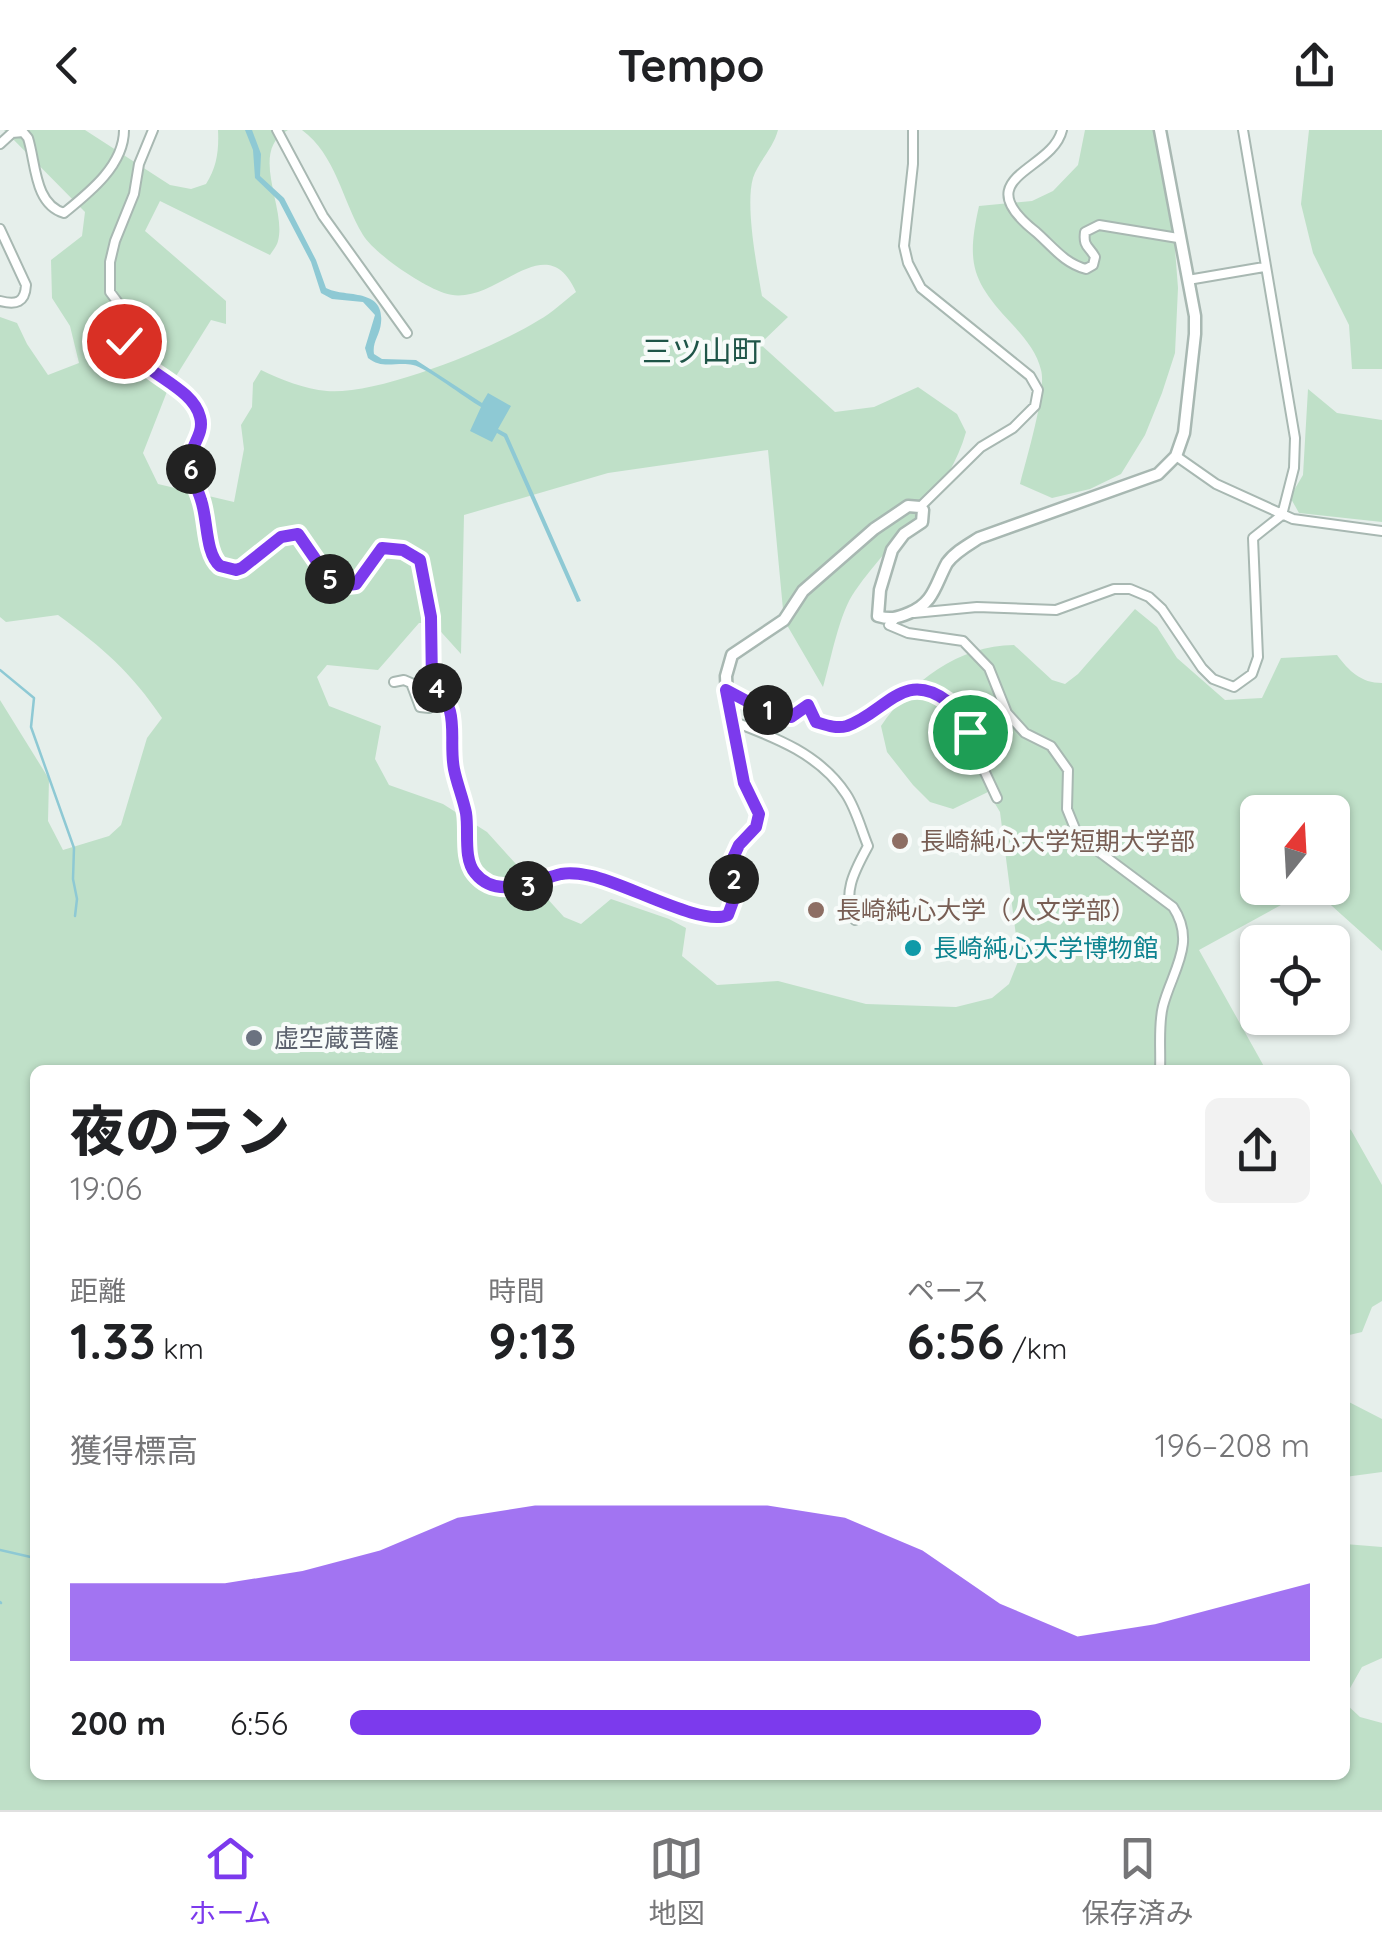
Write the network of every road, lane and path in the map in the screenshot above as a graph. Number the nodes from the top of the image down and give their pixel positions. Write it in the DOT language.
graph roads {
  1 [pos="124,130"];
  2 [pos="153,130"];
  3 [pos="277,130"];
  4 [pos="913,130"];
  5 [pos="1062,130"];
  6 [pos="1160,130"];
  7 [pos="1242,130"];
  8 [pos="0,144"];
  9 [pos="0,229"];
  10 [pos="1178,238"];
  11 [pos="1264,267"];
  12 [pos="1188,280"];
  13 [pos="0,301"];
  14 [pos="407,333"];
  15 [pos="1176,456"];
  16 [pos="920,506"];
  17 [pos="1282,515"];
  18 [pos="1382,531"];
  19 [pos="909,613"];
  20 [pos="895,618"];
  21 [pos="394,682"];
  22 [pos="432,685"];
  23 [pos="726,690"];
  24 [pos="732,721"];
  25 [pos="744,783"];
  26 [pos="997,798"];
  27 [pos="855,920"];
  28 [pos="1160,1065"];
  1 -- 8 [label="street"];
  2 -- 22 [label="street"];
  3 -- 14 [label="street"];
  4 -- 16 [label="street"];
  5 -- 10 [label="street"];
  6 -- 10 [label="street"];
  7 -- 11 [label="street"];
  9 -- 13 [label="street"];
  10 -- 12 [label="street"];
  11 -- 12 [label="street"];
  11 -- 17 [label="street"];
  12 -- 15 [label="street"];
  15 -- 17 [label="street"];
  15 -- 19 [label="street"];
  16 -- 20 [label="street"];
  16 -- 23 [label="street"];
  17 -- 18 [label="street"];
  17 -- 19 [label="street"];
  19 -- 20 [label="street"];
  20 -- 28 [label="street"];
  21 -- 22 [label="street"];
  22 -- 25 [label="street"];
  23 -- 24 [label="street"];
  23 -- 26 [label="street"];
  24 -- 25 [label="street"];
  24 -- 27 [label="street"];
}
